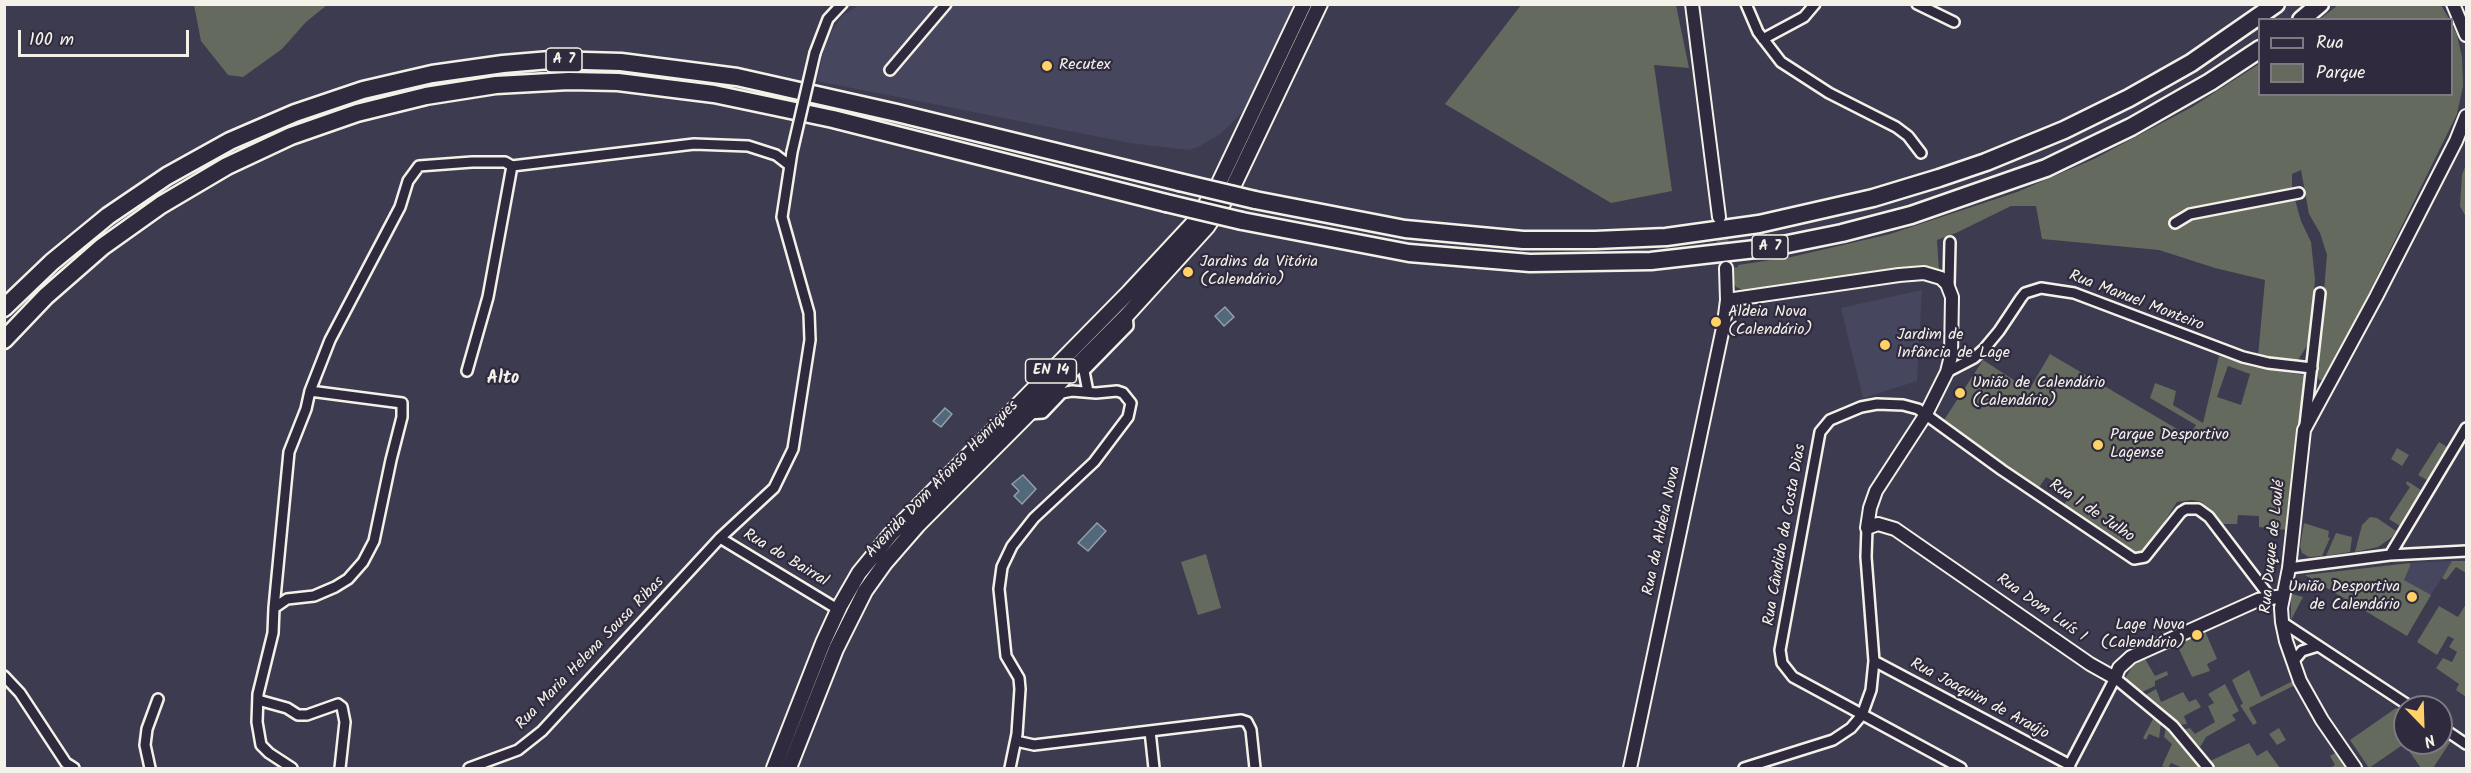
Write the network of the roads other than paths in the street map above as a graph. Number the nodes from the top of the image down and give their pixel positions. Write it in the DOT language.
graph roads {
  1 [pos="842,4"];
  2 [pos="946,4"];
  3 [pos="1304,4"];
  4 [pos="1320,4"];
  5 [pos="1692,4"];
  6 [pos="1746,4"];
  7 [pos="1815,4"];
  8 [pos="1917,4"];
  9 [pos="2276,4"];
  10 [pos="2320,4"];
  11 [pos="2453,4"];
  12 [pos="2303,18"];
  13 [pos="1954,22"];
  14 [pos="2466,35"];
  15 [pos="1762,39"];
  16 [pos="2258,50"];
  17 [pos="890,70"];
  18 [pos="2466,116"];
  19 [pos="1921,153"];
  20 [pos="789,165"];
  21 [pos="512,166"];
  22 [pos="2299,193"];
  23 [pos="1719,217"];
  24 [pos="2175,223"];
  25 [pos="1950,242"];
  26 [pos="1725,268"];
  27 [pos="1949,286"];
  28 [pos="2320,292"];
  29 [pos="1727,300"];
  30 [pos="4,308"];
  31 [pos="1127,315"];
  32 [pos="4,340"];
  33 [pos="2312,368"];
  34 [pos="467,371"];
  35 [pos="1947,372"];
  36 [pos="2310,383"];
  37 [pos="2329,386"];
  38 [pos="310,391"];
  39 [pos="1088,392"];
  40 [pos="1029,414"];
  41 [pos="1926,414"];
  42 [pos="2466,428"];
  43 [pos="2304,430"];
  44 [pos="1867,528"];
  45 [pos="720,538"];
  46 [pos="2466,551"];
  47 [pos="2390,555"];
  48 [pos="2289,568"];
  49 [pos="2283,596"];
  50 [pos="2270,597"];
  51 [pos="834,607"];
  52 [pos="274,608"];
  53 [pos="2282,622"];
  54 [pos="2318,646"];
  55 [pos="1874,661"];
  56 [pos="2293,662"];
  57 [pos="4,676"];
  58 [pos="2115,678"];
  59 [pos="2393,695"];
  60 [pos="158,699"];
  61 [pos="258,700"];
  62 [pos="1862,715"];
  63 [pos="1150,731"];
  64 [pos="2453,735"];
  65 [pos="1016,741"];
  66 [pos="2466,744"];
  67 [pos="2069,767"];
  68 [pos="74,768"];
  69 [pos="150,768"];
  70 [pos="292,768"];
  71 [pos="340,768"];
  72 [pos="469,768"];
  73 [pos="774,768"];
  74 [pos="789,768"];
  75 [pos="1010,768"];
  76 [pos="1154,768"];
  77 [pos="1255,768"];
  78 [pos="1630,768"];
  79 [pos="1744,768"];
  80 [pos="1961,768"];
  81 [pos="2206,768"];
  82 [pos="2355,768"];
  1 -- 20 [label="street, Rua Maria Helena Sousa Ribas, bridge"];
  2 -- 17 [label="street"];
  3 -- 73 [label="main road, Avenida Dom Afonso Henriques / EN 14"];
  4 -- 31 [label="main road, Avenida Dom Afonso Henriques / EN 14"];
  5 -- 23 [label="street"];
  6 -- 15 [label="street"];
  7 -- 15 [label="street"];
  8 -- 13 [label="street"];
  9 -- 30 [label="highway, A 7, bridge"];
  10 -- 12 [label="highway"];
  11 -- 14 [label="street"];
  15 -- 19 [label="street"];
  16 -- 32 [label="highway, A 7, bridge"];
  18 -- 37 [label="street"];
  20 -- 21 [label="street"];
  20 -- 45 [label="street, Rua Maria Helena Sousa Ribas"];
  21 -- 34 [label="street"];
  21 -- 38 [label="street"];
  22 -- 24 [label="street"];
  25 -- 27 [label="street"];
  26 -- 29 [label="street, Rua da Aldeia Nova"];
  27 -- 29 [label="street"];
  27 -- 35 [label="street"];
  28 -- 33 [label="street, Rua Duque de Loulé"];
  29 -- 78 [label="street, Rua da Aldeia Nova"];
  31 -- 39 [label="street"];
  31 -- 40 [label="main road, Avenida Dom Afonso Henriques / EN 14"];
  33 -- 35 [label="street, Rua Manuel Monteiro"];
  33 -- 36 [label="street, Rua Duque de Loulé"];
  35 -- 41 [label="street"];
  36 -- 37 [label="street"];
  36 -- 43 [label="street, Rua Duque de Loulé"];
  37 -- 43 [label="street"];
  38 -- 52 [label="street"];
  38 -- 52 [label="street"];
  39 -- 40 [label="street"];
  39 -- 65 [label="street"];
  40 -- 74 [label="main road, Avenida Dom Afonso Henriques / EN 14"];
  41 -- 44 [label="street"];
  41 -- 50 [label="street, Rua 1 de Julho"];
  41 -- 62 [label="street, Rua Cândido da Costa Dias"];
  42 -- 47 [label="street"];
  43 -- 48 [label="street, Rua Duque de Loulé"];
  44 -- 55 [label="street"];
  44 -- 58 [label="street, Rua Dom Luís I"];
  45 -- 51 [label="street, Rua do Bairral"];
  45 -- 72 [label="street, Rua Maria Helena Sousa Ribas"];
  46 -- 47 [label="street"];
  47 -- 48 [label="street"];
  48 -- 49 [label="street, Rua Duque de Loulé"];
  49 -- 50 [label="street"];
  49 -- 53 [label="street, Rua Duque de Loulé"];
  50 -- 58 [label="street"];
  52 -- 61 [label="street"];
  53 -- 54 [label="street"];
  53 -- 56 [label="street, Rua Duque de Loulé"];
  54 -- 56 [label="street"];
  54 -- 59 [label="street"];
  55 -- 62 [label="street"];
  55 -- 67 [label="street, Rua Joaquim de Araújo"];
  56 -- 82 [label="street, Rua Duque de Loulé"];
  57 -- 68 [label="street"];
  58 -- 67 [label="street"];
  58 -- 81 [label="street, Rua Dom Luís I"];
  60 -- 69 [label="street"];
  61 -- 70 [label="street"];
  61 -- 71 [label="street"];
  62 -- 79 [label="street"];
  62 -- 80 [label="street, Rua Cândido da Costa Dias"];
  63 -- 65 [label="street"];
  63 -- 76 [label="street"];
  63 -- 77 [label="street"];
  64 -- 66 [label="street"];
  65 -- 75 [label="street"];
}
